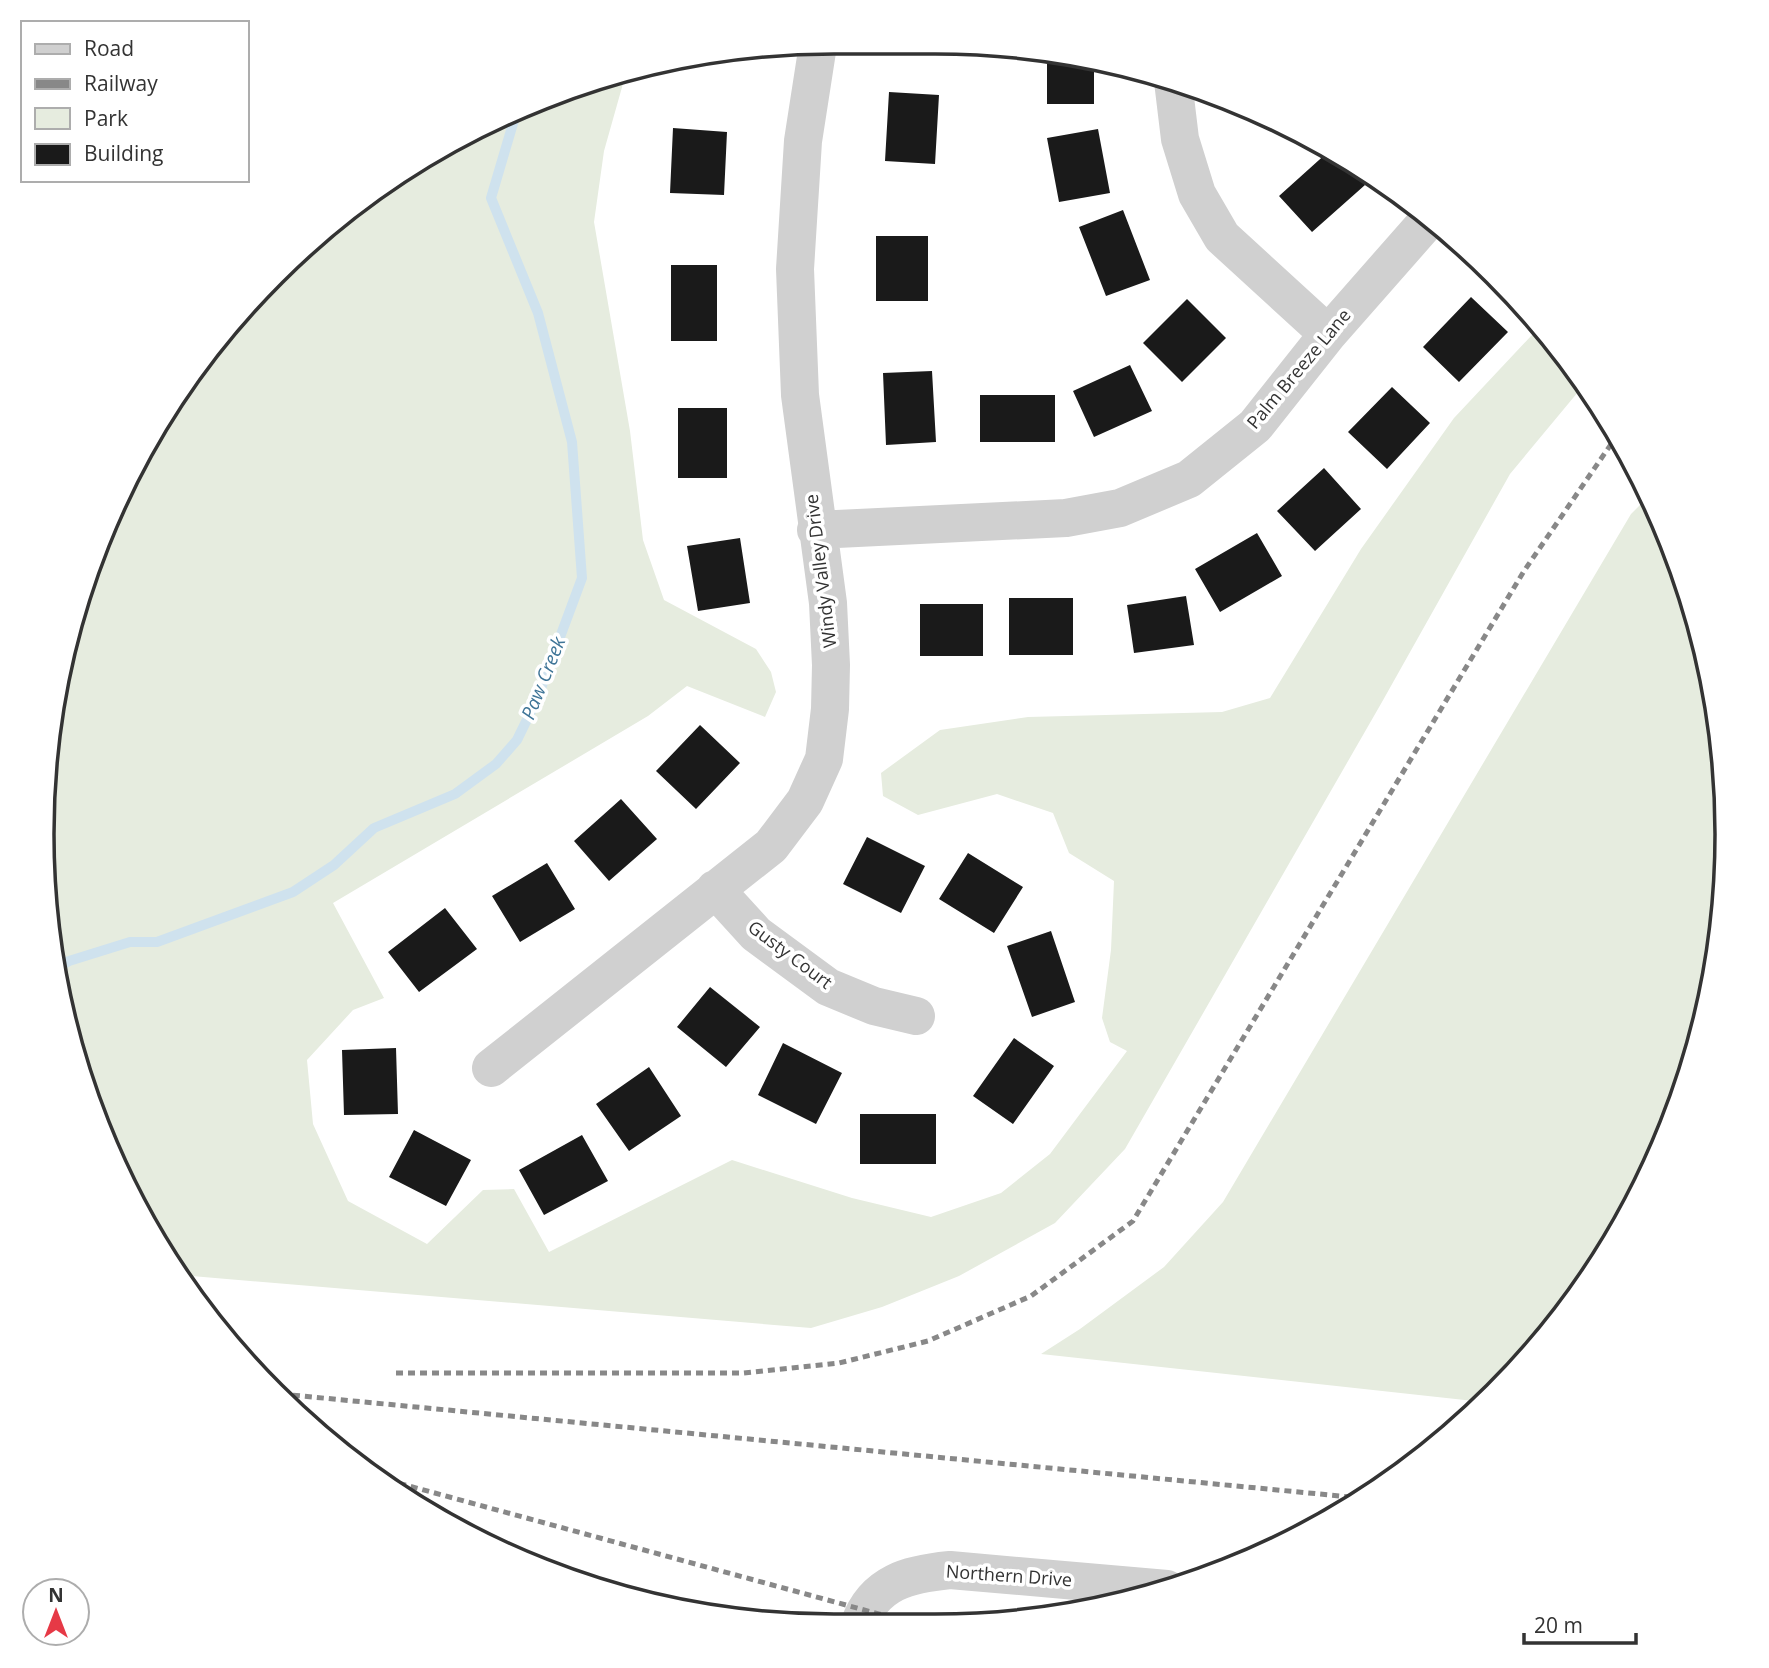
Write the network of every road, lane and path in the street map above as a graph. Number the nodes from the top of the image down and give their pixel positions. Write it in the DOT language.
graph roads {
  1 [pos="816,55"];
  2 [pos="1174,92"];
  3 [pos="1423,226"];
  4 [pos="1328,334"];
  5 [pos="816,530"];
  6 [pos="715,889"];
  7 [pos="916,1016"];
  8 [pos="491,1068"];
  9 [pos="1139,1587"];
  10 [pos="865,1614"];
  1 -- 5 [label="street, Windy Valley Drive"];
  2 -- 4 [label="street"];
  3 -- 4 [label="street, Palm Breeze Lane"];
  4 -- 5 [label="street, Palm Breeze Lane"];
  5 -- 6 [label="street, Windy Valley Drive"];
  6 -- 7 [label="street, Gusty Court"];
  6 -- 8 [label="street, Windy Valley Drive"];
  9 -- 10 [label="street, Northern Drive"];
}
